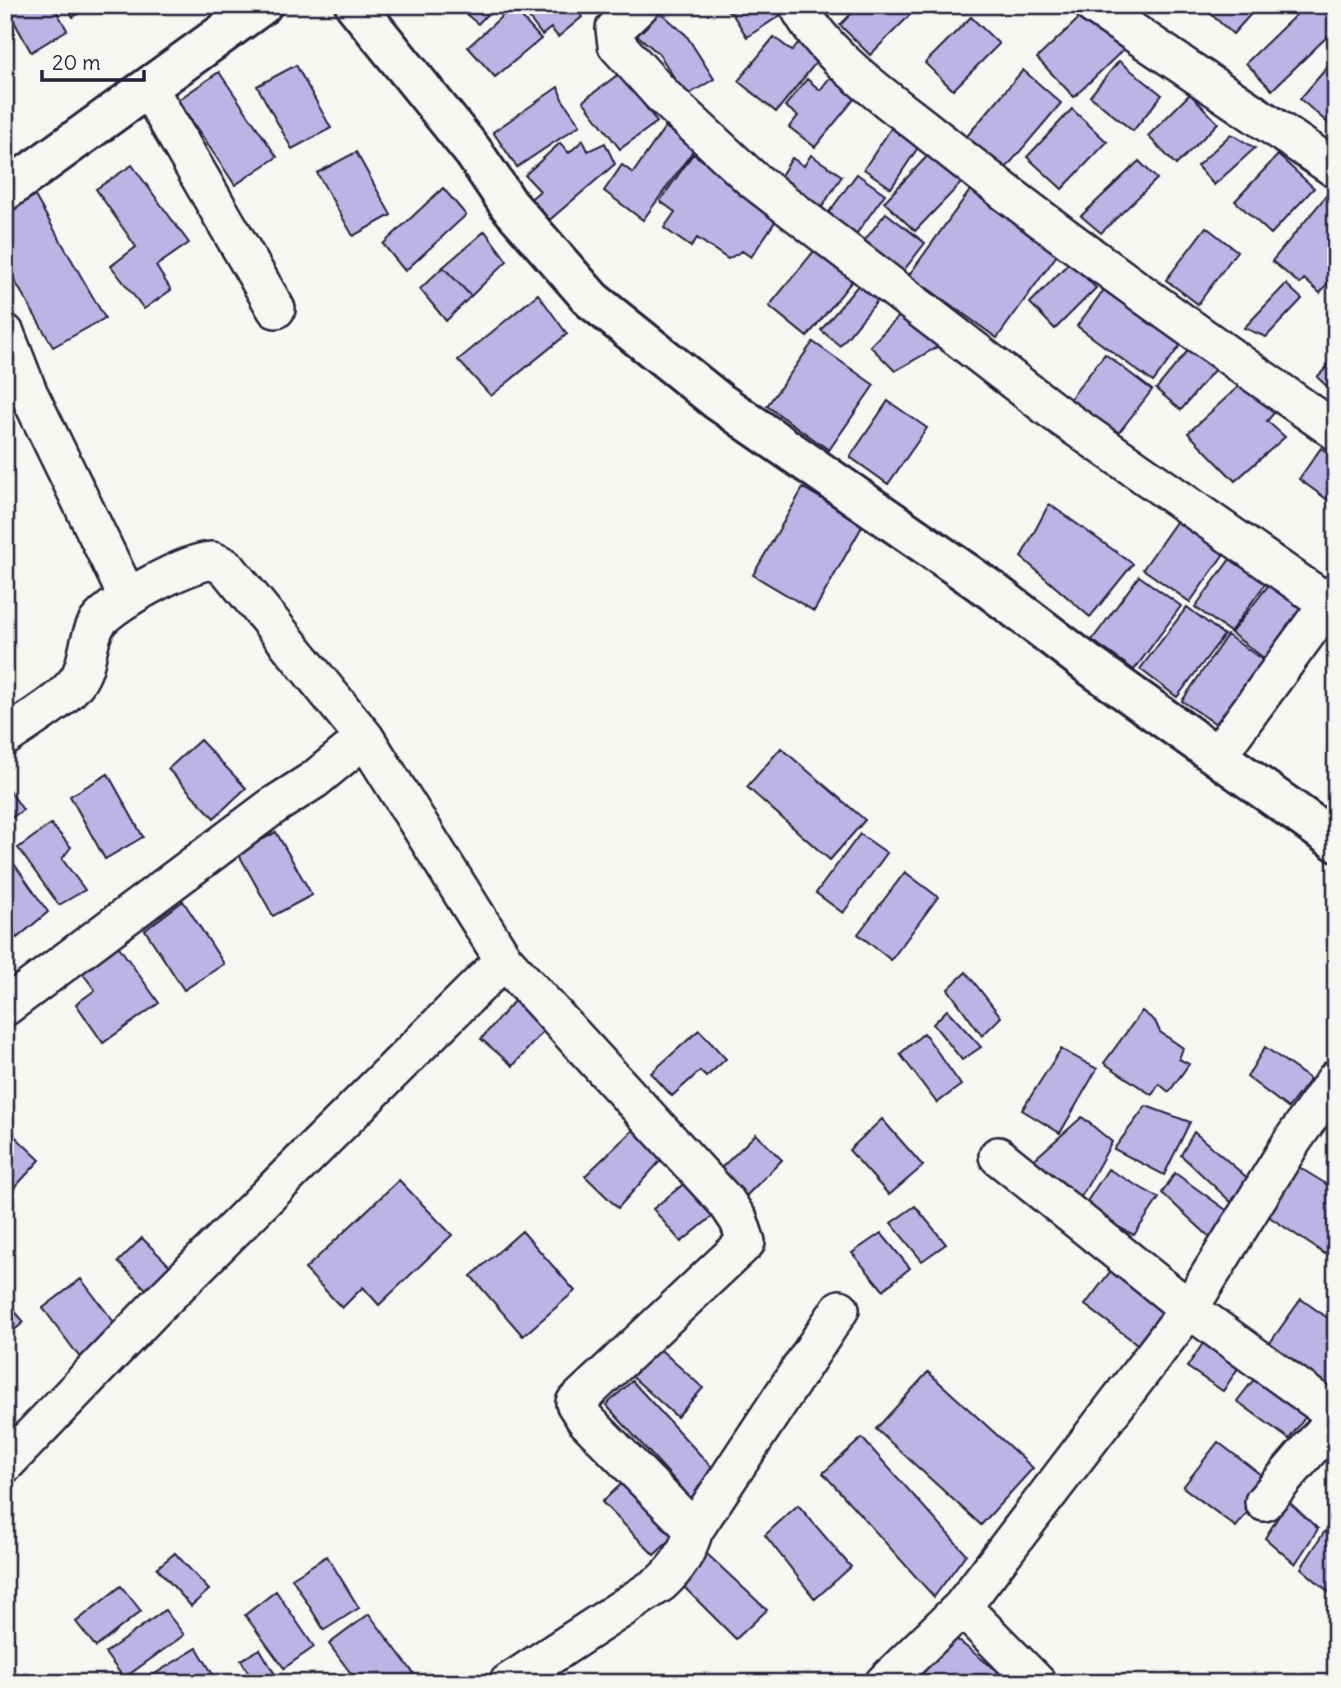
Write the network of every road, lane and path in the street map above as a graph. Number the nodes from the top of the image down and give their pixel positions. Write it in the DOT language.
graph roads {
  1 [pos="262,5"];
  2 [pos="355,5"];
  3 [pos="640,5"];
  4 [pos="798,5"];
  5 [pos="1093,5"];
  6 [pos="149,89"];
  7 [pos="1336,169"];
  8 [pos="5,191"];
  9 [pos="276,309"];
  10 [pos="5,333"];
  11 [pos="1336,432"];
  12 [pos="128,598"];
  13 [pos="1333,602"];
  14 [pos="5,737"];
  15 [pos="365,738"];
  16 [pos="1217,755"];
  17 [pos="1336,841"];
  18 [pos="504,960"];
  19 [pos="5,1007"];
  20 [pos="1336,1079"];
  21 [pos="998,1156"];
  22 [pos="840,1309"];
  23 [pos="1189,1309"];
  24 [pos="1336,1416"];
  25 [pos="5,1464"];
  26 [pos="1264,1502"];
  27 [pos="694,1530"];
  28 [pos="962,1607"];
  29 [pos="508,1683"];
  30 [pos="884,1683"];
  31 [pos="1037,1683"];
  1 -- 6 [label="street"];
  2 -- 16 [label="street"];
  3 -- 13 [label="street"];
  4 -- 11 [label="street"];
  5 -- 7 [label="street"];
  6 -- 8 [label="street"];
  6 -- 9 [label="street"];
  10 -- 12 [label="street"];
  12 -- 14 [label="street"];
  12 -- 15 [label="street"];
  13 -- 16 [label="street"];
  15 -- 18 [label="street"];
  15 -- 19 [label="street"];
  16 -- 17 [label="street"];
  18 -- 25 [label="street"];
  18 -- 27 [label="street"];
  20 -- 23 [label="street"];
  21 -- 23 [label="street"];
  22 -- 27 [label="street"];
  23 -- 24 [label="street"];
  23 -- 28 [label="street"];
  24 -- 26 [label="street"];
  27 -- 29 [label="street"];
  28 -- 30 [label="street"];
  28 -- 31 [label="street"];
}
